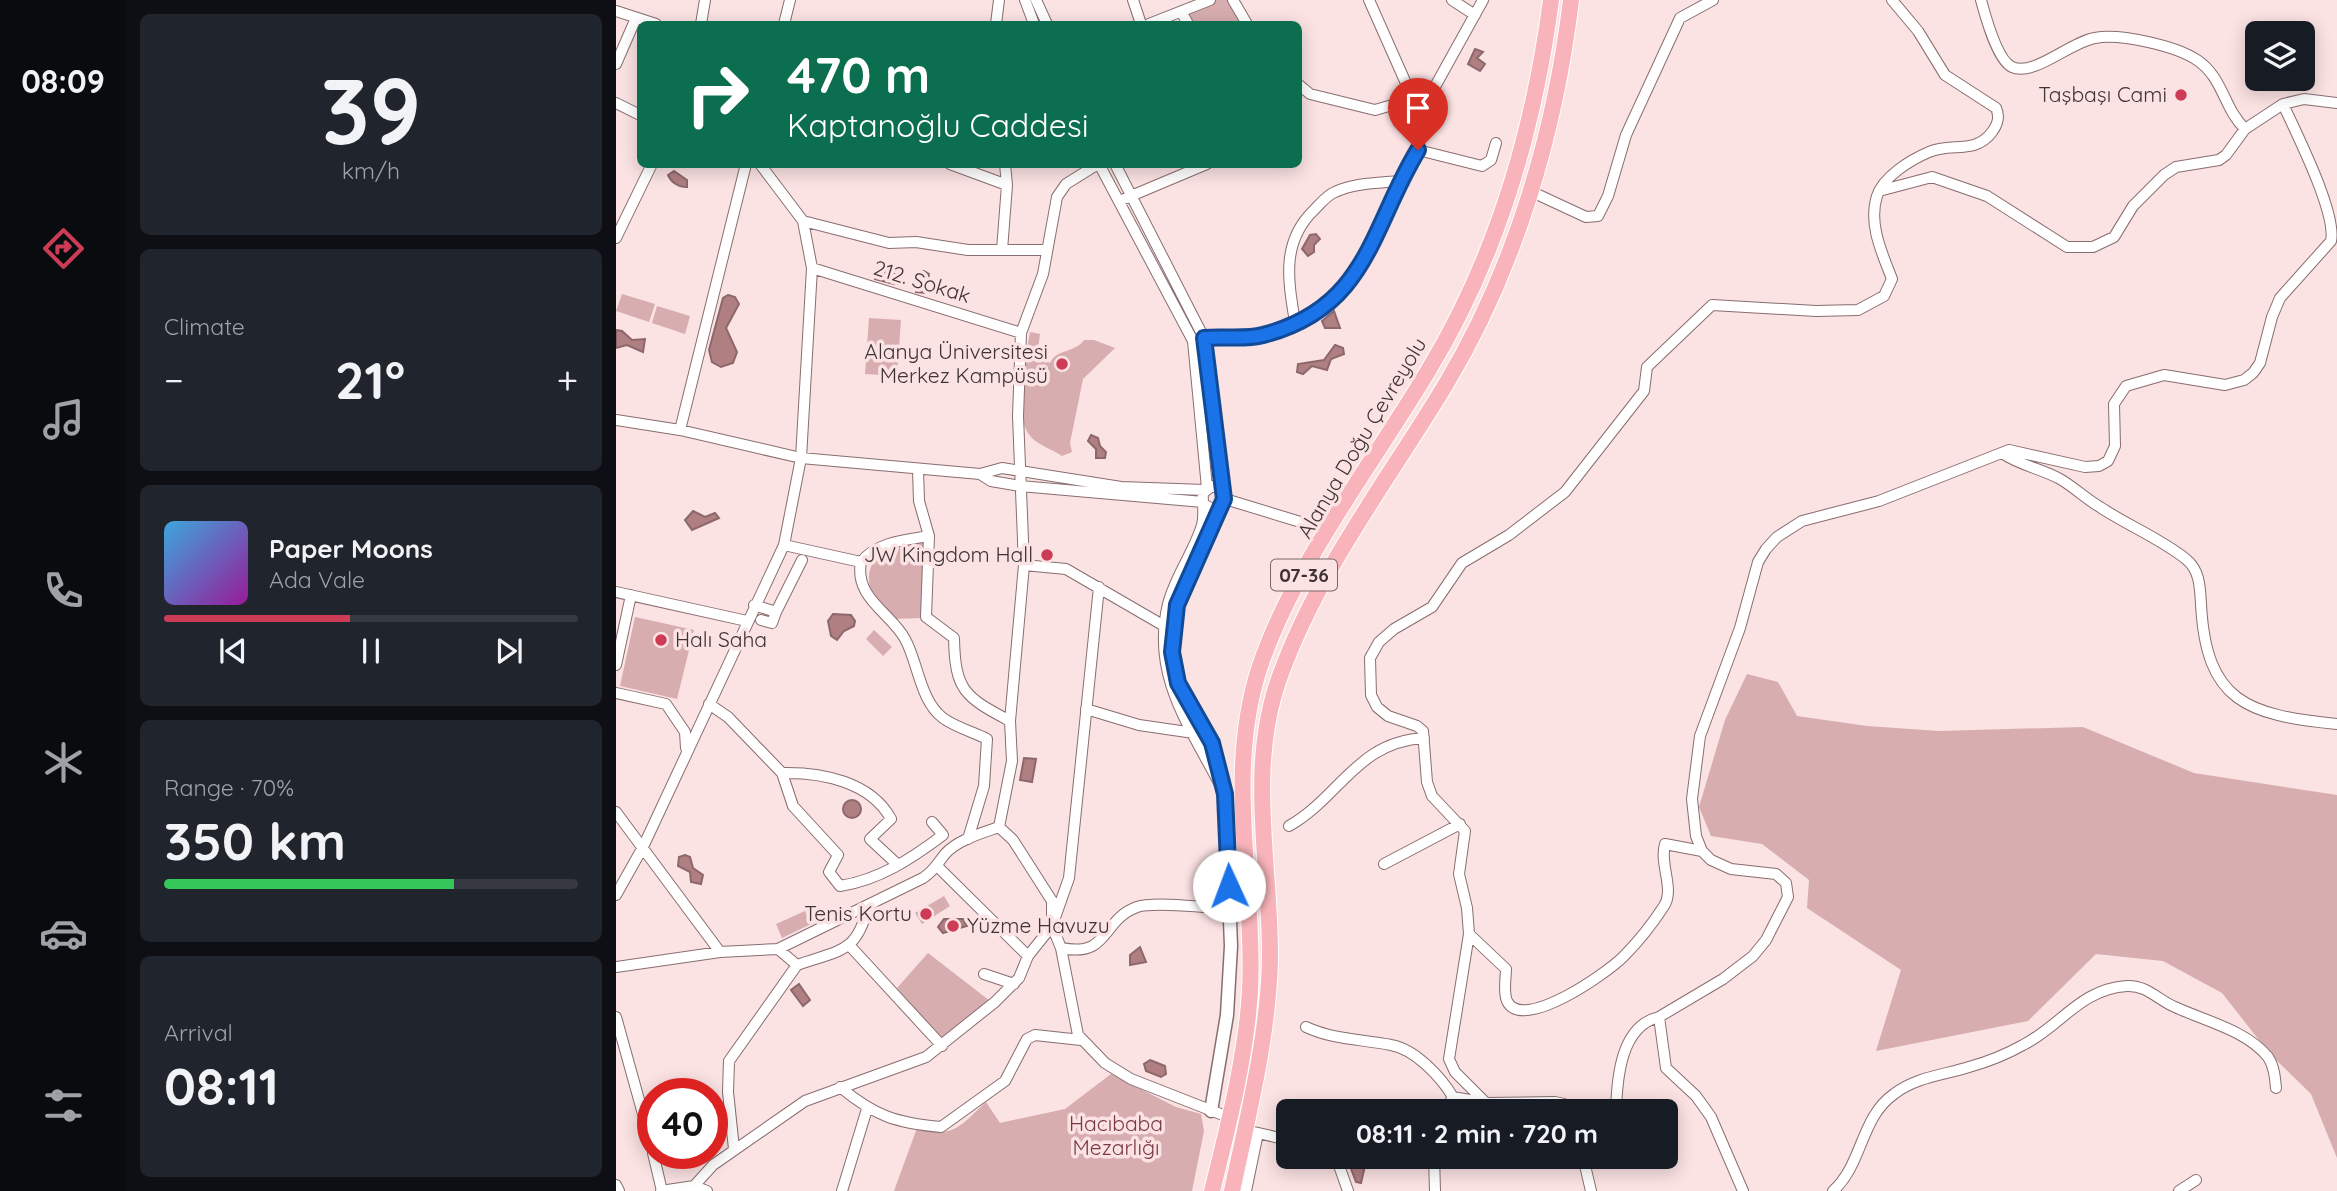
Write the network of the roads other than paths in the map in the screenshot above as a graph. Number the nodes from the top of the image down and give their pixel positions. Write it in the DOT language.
graph roads {
  1 [pos="705,0"];
  2 [pos="790,0"];
  3 [pos="999,0"];
  4 [pos="1025,0"];
  5 [pos="1036,0"];
  6 [pos="1133,0"];
  7 [pos="1210,0"];
  8 [pos="1233,0"];
  9 [pos="1369,0"];
  10 [pos="1452,0"];
  11 [pos="1483,0"];
  12 [pos="1551,0"];
  13 [pos="1571,0"];
  14 [pos="1713,0"];
  15 [pos="1892,0"];
  16 [pos="1981,0"];
  17 [pos="616,11"];
  18 [pos="1182,13"];
  19 [pos="1475,15"];
  20 [pos="636,18"];
  21 [pos="646,21"];
  22 [pos="702,21"];
  23 [pos="785,21"];
  24 [pos="996,21"];
  25 [pos="1033,21"];
  26 [pos="1045,21"];
  27 [pos="1140,21"];
  28 [pos="1158,21"];
  29 [pos="1186,21"];
  30 [pos="1245,21"];
  31 [pos="616,64"];
  32 [pos="1302,87"];
  33 [pos="1413,99"];
  34 [pos="1427,101"];
  35 [pos="616,103"];
  36 [pos="2337,103"];
  37 [pos="2283,104"];
  38 [pos="637,114"];
  39 [pos="2245,128"];
  40 [pos="1496,144"];
  41 [pos="1418,150"];
  42 [pos="650,168"];
  43 [pos="745,168"];
  44 [pos="763,168"];
  45 [pos="961,168"];
  46 [pos="1005,168"];
  47 [pos="1092,168"];
  48 [pos="1100,168"];
  49 [pos="1117,168"];
  50 [pos="1197,168"];
  51 [pos="1399,181"];
  52 [pos="1007,185"];
  53 [pos="1530,191"];
  54 [pos="1879,191"];
  55 [pos="1132,195"];
  56 [pos="1119,201"];
  57 [pos="803,221"];
  58 [pos="616,238"];
  59 [pos="1002,250"];
  60 [pos="1046,250"];
  61 [pos="812,268"];
  62 [pos="1295,322"];
  63 [pos="1021,333"];
  64 [pos="1204,338"];
  65 [pos="1193,341"];
  66 [pos="617,424"];
  67 [pos="680,430"];
  68 [pos="2002,453"];
  69 [pos="801,458"];
  70 [pos="918,470"];
  71 [pos="1021,471"];
  72 [pos="980,474"];
  73 [pos="1020,486"];
  74 [pos="1206,489"];
  75 [pos="1223,498"];
  76 [pos="1204,503"];
  77 [pos="1307,524"];
  78 [pos="929,536"];
  79 [pos="784,545"];
  80 [pos="802,560"];
  81 [pos="861,562"];
  82 [pos="1024,565"];
  83 [pos="1099,587"];
  84 [pos="616,592"];
  85 [pos="631,595"];
  86 [pos="754,604"];
  87 [pos="776,612"];
  88 [pos="761,620"];
  89 [pos="747,621"];
  90 [pos="1166,627"];
  91 [pos="616,665"];
  92 [pos="616,693"];
  93 [pos="709,704"];
  94 [pos="1086,709"];
  95 [pos="1010,721"];
  96 [pos="2337,724"];
  97 [pos="1194,733"];
  98 [pos="1424,738"];
  99 [pos="685,755"];
  100 [pos="782,773"];
  101 [pos="1225,794"];
  102 [pos="616,812"];
  103 [pos="932,822"];
  104 [pos="1460,824"];
  105 [pos="1289,825"];
  106 [pos="999,827"];
  107 [pos="968,839"];
  108 [pos="643,847"];
  109 [pos="1702,851"];
  110 [pos="1384,864"];
  111 [pos="898,865"];
  112 [pos="938,867"];
  113 [pos="616,895"];
  114 [pos="868,906"];
  115 [pos="1230,909"];
  116 [pos="1052,926"];
  117 [pos="1469,934"];
  118 [pos="850,946"];
  119 [pos="1061,948"];
  120 [pos="778,949"];
  121 [pos="720,952"];
  122 [pos="1028,956"];
  123 [pos="797,965"];
  124 [pos="616,968"];
  125 [pos="984,974"];
  126 [pos="1014,984"];
  127 [pos="616,1017"];
  128 [pos="1659,1017"];
  129 [pos="1306,1027"];
  130 [pos="1081,1040"];
  131 [pos="942,1046"];
  132 [pos="840,1087"];
  133 [pos="2276,1088"];
  134 [pos="637,1094"];
  135 [pos="1453,1097"];
  136 [pos="1464,1099"];
  137 [pos="1482,1099"];
  138 [pos="1617,1099"];
  139 [pos="867,1109"];
  140 [pos="1211,1111"];
  141 [pos="1228,1117"];
  142 [pos="1252,1132"];
  143 [pos="1276,1137"];
  144 [pos="734,1149"];
  145 [pos="656,1169"];
  146 [pos="1341,1169"];
  147 [pos="1434,1169"];
  148 [pos="1586,1169"];
  149 [pos="2196,1180"];
  150 [pos="616,1185"];
  151 [pos="694,1186"];
  152 [pos="620,1191"];
  153 [pos="661,1191"];
  154 [pos="707,1191"];
  155 [pos="842,1191"];
  156 [pos="1212,1191"];
  157 [pos="1232,1191"];
  158 [pos="1246,1191"];
  159 [pos="1349,1191"];
  160 [pos="1435,1191"];
  161 [pos="1591,1191"];
  162 [pos="1743,1191"];
  163 [pos="1833,1191"];
  164 [pos="2179,1191"];
  1 -- 22 [label="street"];
  2 -- 23 [label="street"];
  3 -- 24 [label="street"];
  4 -- 25 [label="street"];
  5 -- 26 [label="street"];
  6 -- 27 [label="street"];
  7 -- 18 [label="street"];
  8 -- 30 [label="street"];
  9 -- 33 [label="street"];
  10 -- 19 [label="street"];
  11 -- 19 [label="street"];
  12 -- 141 [label="highway, Alanya Doğu Çevreyolu / 07-36"];
  13 -- 53 [label="highway, Alanya Doğu Çevreyolu / 07-36"];
  14 -- 53 [label="street"];
  15 -- 54 [label="street"];
  16 -- 39 [label="street"];
  17 -- 20 [label="street"];
  18 -- 28 [label="street"];
  18 -- 29 [label="street"];
  19 -- 34 [label="street"];
  20 -- 21 [label="street"];
  20 -- 31 [label="street"];
  32 -- 33 [label="street"];
  33 -- 34 [label="street"];
  34 -- 41 [label="street"];
  35 -- 38 [label="street"];
  36 -- 37 [label="street"];
  37 -- 39 [label="street"];
  37 -- 68 [label="street"];
  39 -- 54 [label="street"];
  40 -- 41 [label="street"];
  41 -- 51 [label="street"];
  42 -- 58 [label="street"];
  43 -- 67 [label="street"];
  44 -- 57 [label="street"];
  45 -- 52 [label="street"];
  46 -- 52 [label="street"];
  47 -- 60 [label="street"];
  48 -- 56 [label="street"];
  49 -- 55 [label="street"];
  50 -- 55 [label="street"];
  51 -- 62 [label="street"];
  51 -- 62 [label="street"];
  52 -- 59 [label="street"];
  53 -- 142 [label="highway, Alanya Doğu Çevreyolu / 07-36"];
  54 -- 98 [label="street"];
  55 -- 56 [label="street"];
  55 -- 64 [label="street"];
  56 -- 65 [label="street"];
  57 -- 59 [label="street"];
  57 -- 61 [label="street"];
  59 -- 60 [label="street"];
  60 -- 63 [label="street"];
  61 -- 63 [label="street, 212. Sokak"];
  61 -- 69 [label="street"];
  62 -- 64 [label="street"];
  63 -- 71 [label="street"];
  64 -- 65 [label="street"];
  64 -- 75 [label="street"];
  65 -- 74 [label="street"];
  66 -- 67 [label="street"];
  67 -- 69 [label="street"];
  68 -- 96 [label="street"];
  68 -- 109 [label="street"];
  69 -- 70 [label="street"];
  69 -- 79 [label="street"];
  70 -- 72 [label="street"];
  70 -- 78 [label="street"];
  71 -- 72 [label="street"];
  71 -- 73 [label="street"];
  71 -- 74 [label="street"];
  72 -- 73 [label="street"];
  73 -- 76 [label="street"];
  73 -- 82 [label="street"];
  74 -- 75 [label="street"];
  74 -- 76 [label="street"];
  75 -- 76 [label="street"];
  75 -- 77 [label="street"];
  75 -- 101 [label="street"];
  76 -- 90 [label="street"];
  78 -- 81 [label="street"];
  78 -- 95 [label="street"];
  79 -- 81 [label="street"];
  79 -- 86 [label="street"];
  80 -- 87 [label="street"];
  81 -- 107 [label="street"];
  82 -- 83 [label="street"];
  82 -- 95 [label="street"];
  83 -- 90 [label="street"];
  83 -- 94 [label="street"];
  84 -- 85 [label="street"];
  85 -- 89 [label="street"];
  85 -- 91 [label="street"];
  86 -- 87 [label="street"];
  86 -- 89 [label="street"];
  87 -- 88 [label="street"];
  89 -- 93 [label="street"];
  90 -- 97 [label="street"];
  92 -- 99 [label="street"];
  93 -- 99 [label="street"];
  93 -- 100 [label="street"];
  94 -- 97 [label="street"];
  94 -- 116 [label="street"];
  95 -- 106 [label="street"];
  97 -- 101 [label="street"];
  98 -- 104 [label="street"];
  98 -- 105 [label="street"];
  99 -- 108 [label="street"];
  100 -- 111 [label="street"];
  100 -- 111 [label="street"];
  101 -- 115 [label="street"];
  102 -- 108 [label="street"];
  103 -- 111 [label="street"];
  104 -- 110 [label="street"];
  104 -- 117 [label="street"];
  106 -- 107 [label="street"];
  106 -- 116 [label="street"];
  107 -- 112 [label="street"];
  108 -- 113 [label="street"];
  108 -- 121 [label="street"];
  109 -- 117 [label="street"];
  109 -- 128 [label="street"];
  112 -- 114 [label="street"];
  112 -- 122 [label="street"];
  114 -- 118 [label="street"];
  114 -- 120 [label="street"];
  115 -- 119 [label="street"];
  115 -- 140 [label="street"];
  116 -- 119 [label="street"];
  116 -- 122 [label="street"];
  117 -- 137 [label="street"];
  118 -- 123 [label="street"];
  118 -- 131 [label="street"];
  119 -- 130 [label="street"];
  120 -- 121 [label="street"];
  120 -- 123 [label="street"];
  121 -- 124 [label="street"];
  122 -- 126 [label="street"];
  123 -- 144 [label="street"];
  125 -- 126 [label="street"];
  126 -- 131 [label="street"];
  127 -- 134 [label="street"];
  128 -- 138 [label="street"];
  128 -- 162 [label="street"];
  129 -- 135 [label="street"];
  130 -- 139 [label="street"];
  130 -- 140 [label="street"];
  131 -- 132 [label="street"];
  132 -- 139 [label="street"];
  132 -- 144 [label="street"];
  133 -- 163 [label="street"];
  135 -- 136 [label="street"];
  139 -- 155 [label="street"];
  140 -- 141 [label="street"];
  141 -- 156 [label="highway, Alanya Doğu Çevreyolu / 07-36"];
  142 -- 143 [label="street"];
  142 -- 157 [label="highway, Alanya Doğu Çevreyolu / 07-36"];
  142 -- 158 [label="street"];
  144 -- 151 [label="street"];
  145 -- 153 [label="street"];
  146 -- 159 [label="street"];
  147 -- 160 [label="street"];
  148 -- 161 [label="street"];
  149 -- 164 [label="street"];
  150 -- 152 [label="street"];
  151 -- 153 [label="street"];
  151 -- 154 [label="street"];
}
